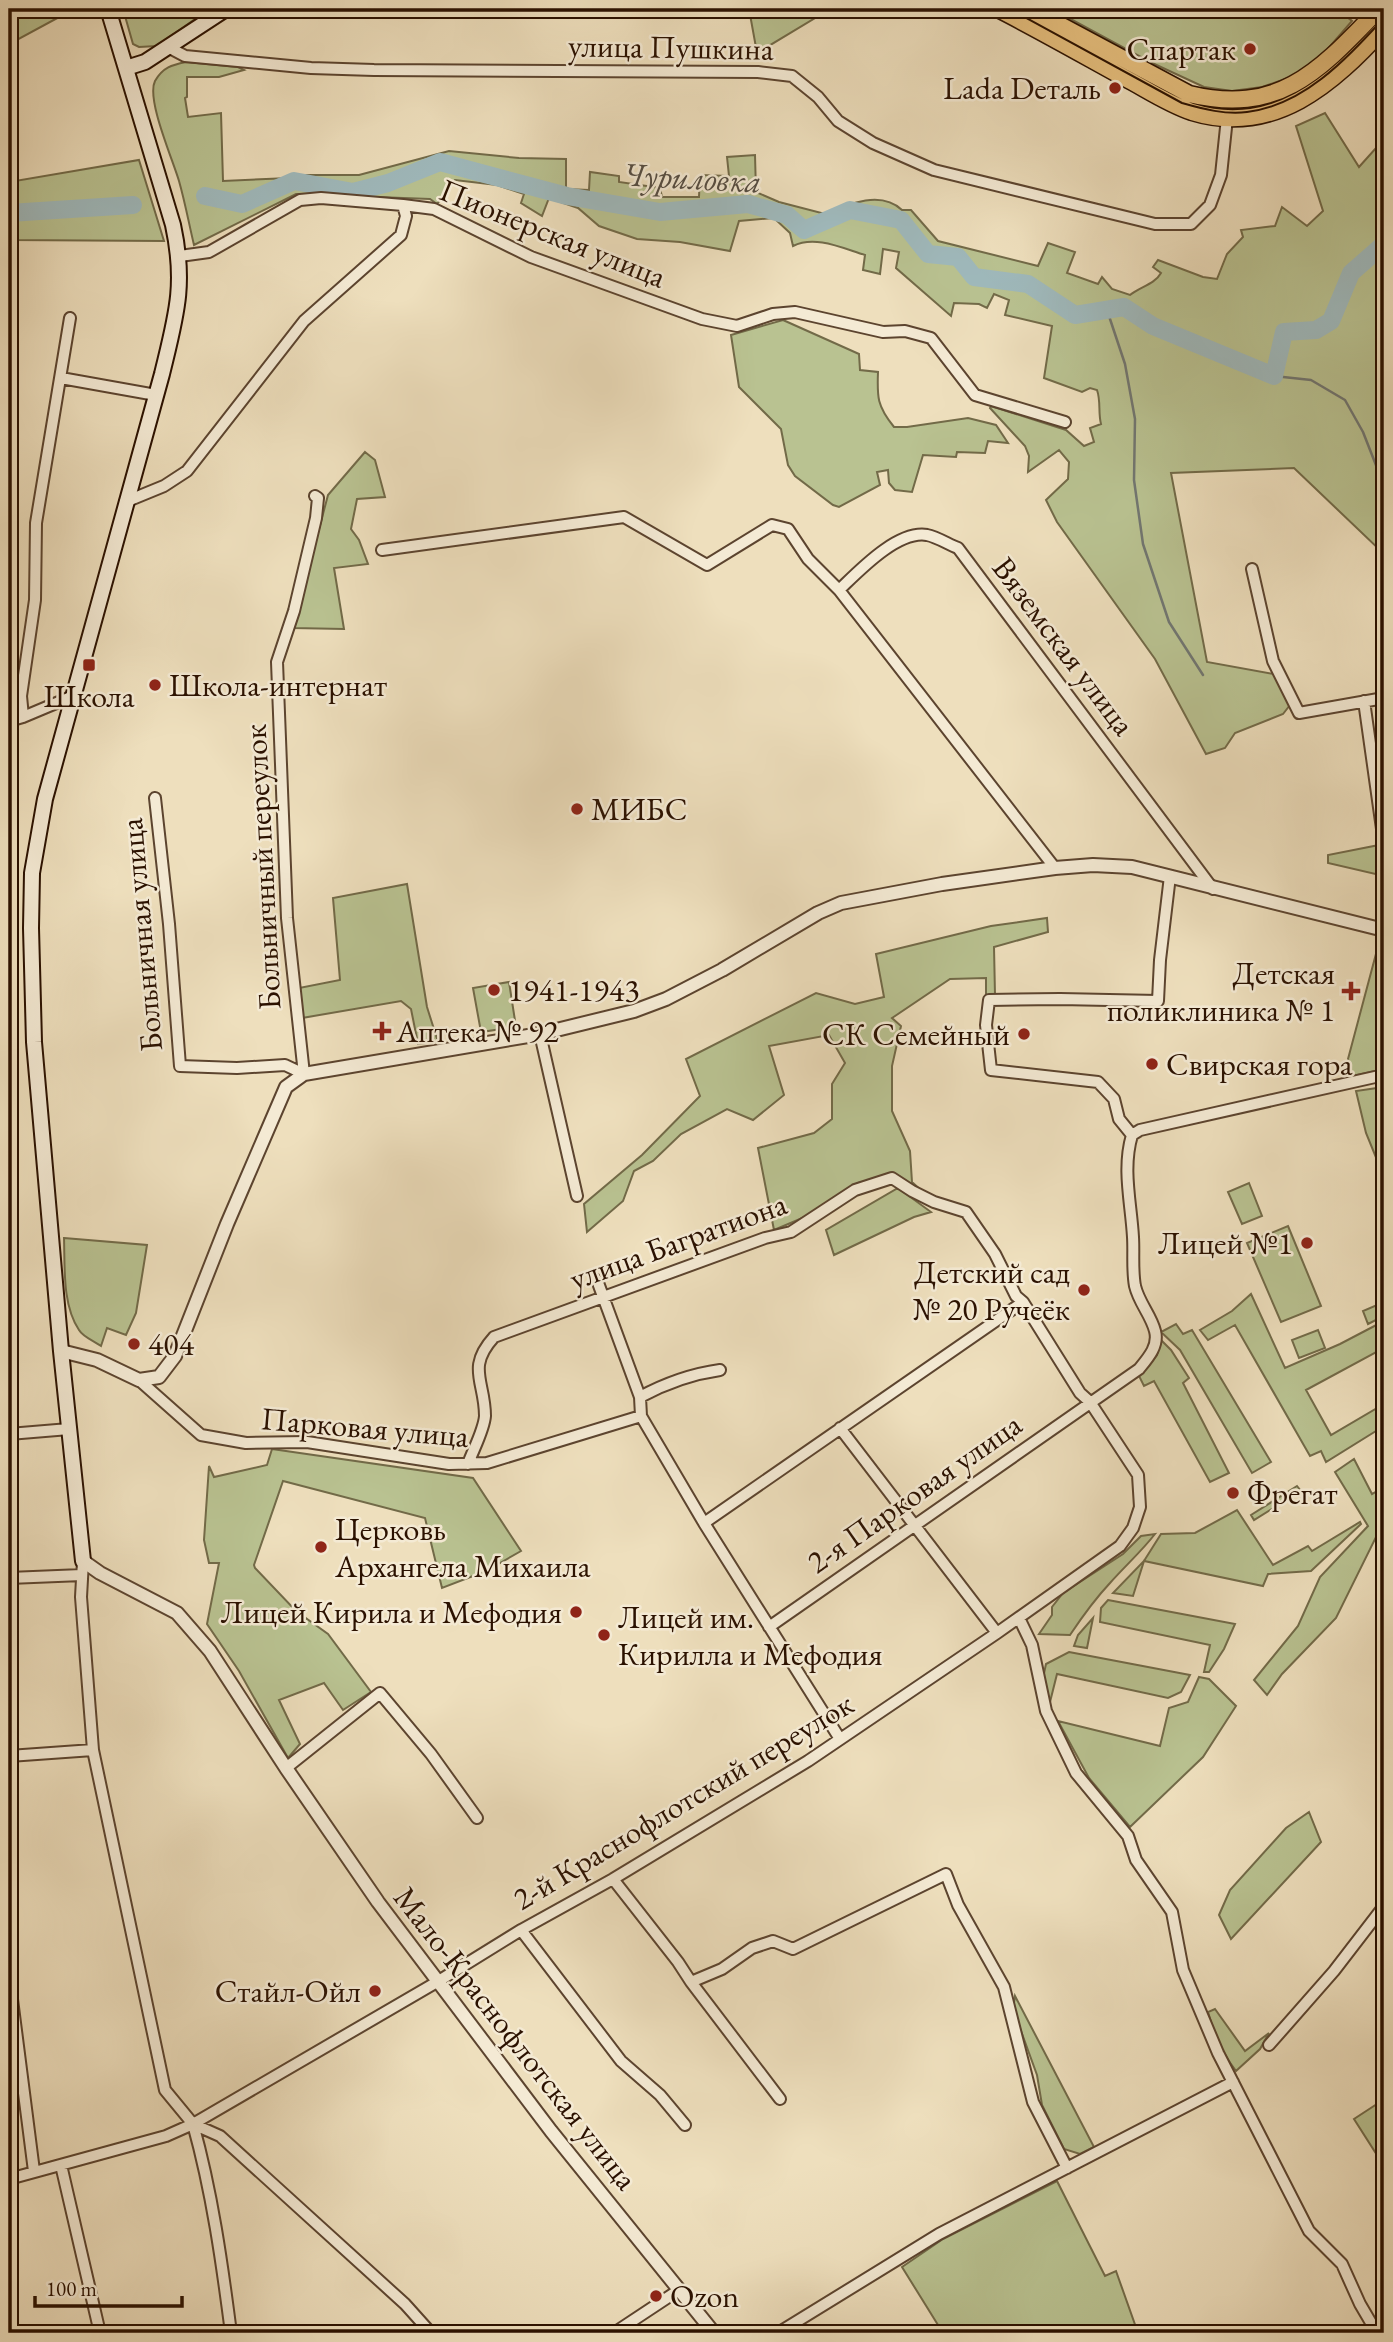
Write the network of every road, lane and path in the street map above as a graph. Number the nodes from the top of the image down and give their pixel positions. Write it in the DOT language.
graph roads {
  1 [pos="108,9"];
  2 [pos="998,9"];
  3 [pos="1030,9"];
  4 [pos="1379,9"];
  5 [pos="219,12"];
  6 [pos="1384,28"];
  7 [pos="168,47"];
  8 [pos="126,68"];
  9 [pos="1227,118"];
  10 [pos="403,205"];
  11 [pos="180,256"];
  12 [pos="70,318"];
  13 [pos="61,378"];
  14 [pos="156,394"];
  15 [pos="1065,422"];
  16 [pos="315,496"];
  17 [pos="125,502"];
  18 [pos="382,550"];
  19 [pos="1252,569"];
  20 [pos="839,590"];
  21 [pos="73,696"];
  22 [pos="1384,698"];
  23 [pos="1364,701"];
  24 [pos="23,718"];
  25 [pos="9,721"];
  26 [pos="155,798"];
  27 [pos="1384,843"];
  28 [pos="1055,868"];
  29 [pos="1170,876"];
  30 [pos="1213,889"];
  31 [pos="1384,930"];
  32 [pos="540,1034"];
  33 [pos="304,1074"];
  34 [pos="1384,1075"];
  35 [pos="1132,1135"];
  36 [pos="577,1196"];
  37 [pos="597,1280"];
  38 [pos="603,1298"];
  39 [pos="1023,1302"];
  40 [pos="61,1351"];
  41 [pos="720,1370"];
  42 [pos="139,1380"];
  43 [pos="640,1397"];
  44 [pos="1090,1402"];
  45 [pos="641,1416"];
  46 [pos="69,1429"];
  47 [pos="840,1429"];
  48 [pos="9,1433"];
  49 [pos="468,1464"];
  50 [pos="704,1523"];
  51 [pos="912,1525"];
  52 [pos="83,1568"];
  53 [pos="9,1578"];
  54 [pos="1019,1618"];
  55 [pos="769,1627"];
  56 [pos="997,1633"];
  57 [pos="840,1738"];
  58 [pos="93,1750"];
  59 [pos="9,1756"];
  60 [pos="286,1768"];
  61 [pos="477,1818"];
  62 [pos="613,1879"];
  63 [pos="1384,1906"];
  64 [pos="521,1930"];
  65 [pos="9,1976"];
  66 [pos="437,1982"];
  67 [pos="691,1982"];
  68 [pos="1269,2045"];
  69 [pos="1233,2082"];
  70 [pos="780,2099"];
  71 [pos="193,2124"];
  72 [pos="685,2126"];
  73 [pos="61,2165"];
  74 [pos="1067,2168"];
  75 [pos="34,2171"];
  76 [pos="9,2179"];
  77 [pos="679,2290"];
  78 [pos="1375,2331"];
  79 [pos="100,2333"];
  80 [pos="231,2333"];
  81 [pos="431,2333"];
  82 [pos="614,2333"];
  83 [pos="713,2333"];
  84 [pos="778,2333"];
  85 [pos="1361,2333"];
  1 -- 8 [label="main road"];
  2 -- 9 [label="main road"];
  3 -- 4 [label="main road"];
  5 -- 7 [label="main road"];
  6 -- 9 [label="main road"];
  7 -- 8 [label="main road"];
  7 -- 9 [label="street, улица Пушкина"];
  8 -- 11 [label="main road"];
  10 -- 11 [label="street"];
  10 -- 15 [label="street, Пионерская улица"];
  10 -- 17 [label="street, Пионерская улица"];
  11 -- 14 [label="main road"];
  12 -- 13 [label="street"];
  13 -- 14 [label="street"];
  13 -- 24 [label="street"];
  14 -- 17 [label="main road"];
  16 -- 33 [label="street, Больничный переулок"];
  17 -- 21 [label="main road"];
  18 -- 20 [label="street"];
  19 -- 23 [label="street"];
  20 -- 28 [label="street"];
  20 -- 30 [label="street, Вяземская улица"];
  21 -- 24 [label="street"];
  21 -- 40 [label="main road"];
  22 -- 23 [label="street"];
  23 -- 27 [label="street"];
  24 -- 25 [label="street"];
  26 -- 33 [label="street, Больничная улица"];
  28 -- 29 [label="street"];
  28 -- 32 [label="street"];
  29 -- 30 [label="street"];
  29 -- 35 [label="street"];
  30 -- 31 [label="street"];
  32 -- 33 [label="street"];
  32 -- 36 [label="street"];
  33 -- 42 [label="street"];
  34 -- 35 [label="street"];
  35 -- 44 [label="street"];
  37 -- 38 [label="street"];
  38 -- 39 [label="street, улица Багратиона"];
  38 -- 43 [label="street"];
  38 -- 49 [label="street, улица Багратиона"];
  39 -- 44 [label="street, улица Багратиона"];
  39 -- 47 [label="street"];
  40 -- 42 [label="street, Парковая улица"];
  40 -- 46 [label="main road"];
  41 -- 43 [label="street"];
  42 -- 49 [label="street, Парковая улица"];
  43 -- 45 [label="street"];
  44 -- 51 [label="street, 2-я Парковая улица"];
  44 -- 54 [label="street, 2-й Краснофлотский переулок"];
  45 -- 49 [label="street, Парковая улица"];
  45 -- 50 [label="street"];
  46 -- 48 [label="street"];
  46 -- 52 [label="main road"];
  47 -- 50 [label="street"];
  47 -- 51 [label="street"];
  50 -- 55 [label="street"];
  51 -- 55 [label="street, 2-я Парковая улица"];
  51 -- 56 [label="street"];
  52 -- 53 [label="street"];
  52 -- 58 [label="street"];
  52 -- 60 [label="street, Мало-Краснофлотская улица"];
  54 -- 56 [label="street, 2-й Краснофлотский переулок"];
  54 -- 69 [label="street"];
  55 -- 57 [label="street"];
  56 -- 57 [label="street, 2-й Краснофлотский переулок"];
  57 -- 62 [label="street, 2-й Краснофлотский переулок"];
  58 -- 59 [label="street"];
  58 -- 71 [label="street"];
  60 -- 61 [label="street"];
  60 -- 66 [label="street, Мало-Краснофлотская улица"];
  62 -- 64 [label="street, 2-й Краснофлотский переулок"];
  62 -- 67 [label="street"];
  63 -- 68 [label="street"];
  64 -- 66 [label="street, 2-й Краснофлотский переулок"];
  64 -- 72 [label="street"];
  65 -- 75 [label="street"];
  66 -- 71 [label="street, 2-й Краснофлотский переулок"];
  66 -- 77 [label="street, Мало-Краснофлотская улица"];
  67 -- 70 [label="street"];
  67 -- 74 [label="street"];
  69 -- 74 [label="street"];
  69 -- 78 [label="street"];
  71 -- 73 [label="street, 2-й Краснофлотский переулок"];
  71 -- 80 [label="street"];
  71 -- 81 [label="street"];
  73 -- 75 [label="street, 2-й Краснофлотский переулок"];
  73 -- 79 [label="street"];
  74 -- 84 [label="street"];
  75 -- 76 [label="street, 2-й Краснофлотский переулок"];
  77 -- 82 [label="street"];
  77 -- 83 [label="street, Мало-Краснофлотская улица"];
  78 -- 85 [label="street"];
}
